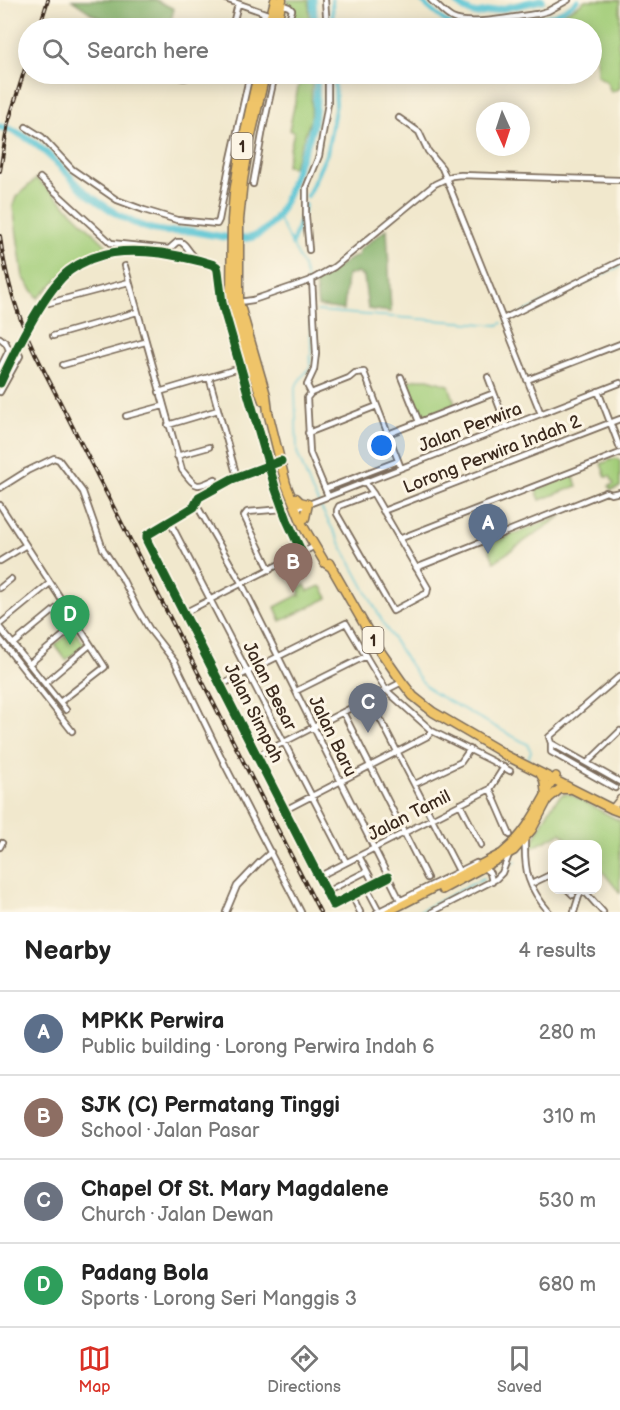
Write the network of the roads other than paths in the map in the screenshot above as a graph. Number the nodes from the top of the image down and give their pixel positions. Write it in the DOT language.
graph roads {
  1 [pos="228,0"];
  2 [pos="325,0"];
  3 [pos="431,0"];
  4 [pos="568,0"];
  5 [pos="279,1"];
  6 [pos="238,4"];
  7 [pos="268,14"];
  8 [pos="234,18"];
  9 [pos="266,18"];
  10 [pos="268,18"];
  11 [pos="277,18"];
  12 [pos="289,18"];
  13 [pos="326,18"];
  14 [pos="452,18"];
  15 [pos="502,18"];
  16 [pos="248,84"];
  17 [pos="255,84"];
  18 [pos="263,84"];
  19 [pos="273,84"];
  20 [pos="328,84"];
  21 [pos="399,118"];
  22 [pos="26,127"];
  23 [pos="232,173"];
  24 [pos="40,178"];
  25 [pos="446,178"];
  26 [pos="620,180"];
  27 [pos="253,184"];
  28 [pos="224,192"];
  29 [pos="234,194"];
  30 [pos="235,220"];
  31 [pos="186,246"];
  32 [pos="235,248"];
  33 [pos="309,250"];
  34 [pos="172,255"];
  35 [pos="184,257"];
  36 [pos="202,261"];
  37 [pos="620,261"];
  38 [pos="124,266"];
  39 [pos="309,281"];
  40 [pos="129,282"];
  41 [pos="239,302"];
  42 [pos="50,303"];
  43 [pos="137,312"];
  44 [pos="503,320"];
  45 [pos="232,321"];
  46 [pos="53,336"];
  47 [pos="0,338"];
  48 [pos="146,342"];
  49 [pos="620,344"];
  50 [pos="9,350"];
  51 [pos="252,361"];
  52 [pos="63,365"];
  53 [pos="0,368"];
  54 [pos="240,368"];
  55 [pos="401,377"];
  56 [pos="488,377"];
  57 [pos="209,378"];
  58 [pos="527,380"];
  59 [pos="0,383"];
  60 [pos="620,383"];
  61 [pos="598,391"];
  62 [pos="0,392"];
  63 [pos="159,392"];
  64 [pos="311,393"];
  65 [pos="494,393"];
  66 [pos="163,406"];
  67 [pos="377,406"];
  68 [pos="218,410"];
  69 [pos="541,414"];
  70 [pos="126,416"];
  71 [pos="620,419"];
  72 [pos="418,422"];
  73 [pos="610,423"];
  74 [pos="168,425"];
  75 [pos="507,427"];
  76 [pos="308,433"];
  77 [pos="388,434"];
  78 [pos="209,447"];
  79 [pos="620,448"];
  80 [pos="620,453"];
  81 [pos="177,456"];
  82 [pos="399,461"];
  83 [pos="281,463"];
  84 [pos="269,465"];
  85 [pos="401,468"];
  86 [pos="235,470"];
  87 [pos="215,479"];
  88 [pos="365,482"];
  89 [pos="286,484"];
  90 [pos="0,488"];
  91 [pos="275,488"];
  92 [pos="325,489"];
  93 [pos="620,492"];
  94 [pos="373,493"];
  95 [pos="328,496"];
  96 [pos="196,504"];
  97 [pos="0,505"];
  98 [pos="304,506"];
  99 [pos="283,509"];
  100 [pos="383,511"];
  101 [pos="170,522"];
  102 [pos="399,539"];
  103 [pos="26,545"];
  104 [pos="315,546"];
  105 [pos="302,553"];
  106 [pos="0,561"];
  107 [pos="331,567"];
  108 [pos="416,568"];
  109 [pos="270,570"];
  110 [pos="11,579"];
  111 [pos="50,583"];
  112 [pos="242,584"];
  113 [pos="0,588"];
  114 [pos="210,600"];
  115 [pos="63,603"];
  116 [pos="184,613"];
  117 [pos="77,624"];
  118 [pos="0,626"];
  119 [pos="0,639"];
  120 [pos="13,644"];
  121 [pos="90,645"];
  122 [pos="279,656"];
  123 [pos="366,656"];
  124 [pos="29,664"];
  125 [pos="248,672"];
  126 [pos="620,676"];
  127 [pos="402,682"];
  128 [pos="45,683"];
  129 [pos="221,685"];
  130 [pos="386,690"];
  131 [pos="296,691"];
  132 [pos="370,699"];
  133 [pos="60,702"];
  134 [pos="424,706"];
  135 [pos="66,710"];
  136 [pos="343,712"];
  137 [pos="415,716"];
  138 [pos="314,727"];
  139 [pos="72,731"];
  140 [pos="432,731"];
  141 [pos="620,731"];
  142 [pos="284,742"];
  143 [pos="550,742"];
  144 [pos="470,749"];
  145 [pos="498,750"];
  146 [pos="398,751"];
  147 [pos="257,756"];
  148 [pos="588,762"];
  149 [pos="371,765"];
  150 [pos="504,767"];
  151 [pos="510,771"];
  152 [pos="540,773"];
  153 [pos="605,773"];
  154 [pos="557,779"];
  155 [pos="601,779"];
  156 [pos="341,781"];
  157 [pos="620,782"];
  158 [pos="415,784"];
  159 [pos="615,788"];
  160 [pos="490,789"];
  161 [pos="573,789"];
  162 [pos="312,796"];
  163 [pos="547,796"];
  164 [pos="460,804"];
  165 [pos="617,807"];
  166 [pos="285,810"];
  167 [pos="432,818"];
  168 [pos="404,832"];
  169 [pos="510,835"];
  170 [pos="525,840"];
  171 [pos="481,845"];
  172 [pos="374,848"];
  173 [pos="512,851"];
  174 [pos="271,852"];
  175 [pos="526,855"];
  176 [pos="359,856"];
  177 [pos="346,862"];
  178 [pos="484,868"];
  179 [pos="367,871"];
  180 [pos="459,871"];
  181 [pos="548,876"];
  182 [pos="318,877"];
  183 [pos="388,877"];
  184 [pos="427,878"];
  185 [pos="492,882"];
  186 [pos="374,884"];
  187 [pos="447,885"];
  188 [pos="531,885"];
  189 [pos="367,888"];
  190 [pos="326,892"];
  191 [pos="352,895"];
  192 [pos="400,900"];
  193 [pos="377,910"];
  194 [pos="226,912"];
  195 [pos="301,912"];
  196 [pos="360,912"];
  197 [pos="388,912"];
  198 [pos="399,912"];
  199 [pos="432,912"];
  200 [pos="549,912"];
  201 [pos="574,912"];
  202 [pos="603,912"];
  1 -- 6 [label="street"];
  2 -- 13 [label="street"];
  3 -- 14 [label="street"];
  4 -- 15 [label="street"];
  5 -- 7 [label="highway"];
  5 -- 11 [label="highway"];
  5 -- 12 [label="street"];
  6 -- 7 [label="street"];
  6 -- 8 [label="street"];
  7 -- 9 [label="street"];
  7 -- 10 [label="highway"];
  16 -- 23 [label="street"];
  17 -- 23 [label="highway, 1"];
  18 -- 30 [label="highway, 1"];
  19 -- 27 [label="street"];
  20 -- 33 [label="street"];
  21 -- 25 [label="street"];
  22 -- 28 [label="street"];
  23 -- 28 [label="street"];
  23 -- 29 [label="highway, 1"];
  24 -- 31 [label="street"];
  25 -- 26 [label="street"];
  25 -- 39 [label="street"];
  25 -- 44 [label="street"];
  28 -- 29 [label="street"];
  29 -- 30 [label="highway, 1"];
  30 -- 32 [label="highway, 1"];
  31 -- 34 [label="street"];
  31 -- 35 [label="street"];
  31 -- 36 [label="street"];
  32 -- 41 [label="highway, 1"];
  32 -- 45 [label="highway, 1"];
  34 -- 35 [label="street"];
  34 -- 59 [label="street, bridge"];
  35 -- 36 [label="street"];
  36 -- 45 [label="street"];
  37 -- 44 [label="street"];
  38 -- 40 [label="street"];
  39 -- 41 [label="street"];
  39 -- 64 [label="street"];
  40 -- 42 [label="street"];
  40 -- 43 [label="street"];
  41 -- 51 [label="highway, 1"];
  43 -- 46 [label="street"];
  43 -- 48 [label="street"];
  44 -- 58 [label="street"];
  45 -- 51 [label="highway, 1"];
  45 -- 54 [label="street"];
  47 -- 50 [label="street"];
  48 -- 52 [label="street"];
  48 -- 63 [label="street"];
  49 -- 58 [label="street"];
  50 -- 53 [label="street"];
  50 -- 62 [label="street"];
  51 -- 54 [label="street"];
  51 -- 83 [label="highway, 1"];
  54 -- 57 [label="street"];
  54 -- 84 [label="street"];
  55 -- 72 [label="street"];
  56 -- 65 [label="street"];
  57 -- 63 [label="street"];
  57 -- 68 [label="street"];
  58 -- 69 [label="street"];
  60 -- 61 [label="street, Jalan Perwira"];
  61 -- 69 [label="street, Jalan Perwira"];
  61 -- 73 [label="street"];
  63 -- 66 [label="street"];
  64 -- 67 [label="street"];
  64 -- 76 [label="street"];
  65 -- 72 [label="street"];
  65 -- 75 [label="street"];
  66 -- 70 [label="street"];
  66 -- 74 [label="street"];
  67 -- 76 [label="street"];
  67 -- 77 [label="street"];
  68 -- 74 [label="street"];
  68 -- 86 [label="street"];
  69 -- 75 [label="street, Jalan Perwira"];
  71 -- 73 [label="street, Lorong Perwira Indah 2"];
  72 -- 77 [label="street"];
  73 -- 79 [label="street"];
  73 -- 100 [label="street, Lorong Perwira Indah 2"];
  74 -- 81 [label="street"];
  75 -- 85 [label="street, Jalan Perwira"];
  76 -- 92 [label="street"];
  77 -- 82 [label="street"];
  78 -- 81 [label="street"];
  80 -- 102 [label="street"];
  81 -- 87 [label="street"];
  82 -- 85 [label="street"];
  82 -- 92 [label="street"];
  83 -- 84 [label="street"];
  83 -- 89 [label="highway, 1"];
  83 -- 98 [label="highway, 1"];
  84 -- 91 [label="street"];
  84 -- 96 [label="street"];
  85 -- 88 [label="street, Jalan Perwira"];
  88 -- 94 [label="street"];
  88 -- 95 [label="street, Jalan Perwira"];
  89 -- 91 [label="street"];
  89 -- 98 [label="highway, 1"];
  90 -- 174 [label="street"];
  91 -- 99 [label="street"];
  92 -- 95 [label="street"];
  93 -- 108 [label="street"];
  94 -- 100 [label="street"];
  94 -- 108 [label="street"];
  95 -- 98 [label="street, Jalan Perwira"];
  96 -- 101 [label="street"];
  96 -- 112 [label="street"];
  97 -- 103 [label="street"];
  98 -- 104 [label="highway, 1"];
  98 -- 107 [label="highway, 1"];
  99 -- 105 [label="street"];
  99 -- 109 [label="street"];
  100 -- 102 [label="street"];
  101 -- 114 [label="street, Jalan Besar"];
  101 -- 116 [label="street, Jalan Simpah"];
  102 -- 108 [label="street"];
  103 -- 106 [label="street"];
  103 -- 111 [label="street"];
  104 -- 105 [label="street"];
  104 -- 107 [label="highway, 1"];
  105 -- 109 [label="street"];
  107 -- 127 [label="highway, 1"];
  109 -- 112 [label="street"];
  110 -- 113 [label="street"];
  111 -- 115 [label="street"];
  111 -- 118 [label="street"];
  112 -- 114 [label="street"];
  112 -- 122 [label="street, Jalan Baru"];
  114 -- 116 [label="street"];
  114 -- 125 [label="street, Jalan Besar"];
  115 -- 117 [label="street"];
  115 -- 120 [label="street"];
  116 -- 129 [label="street, Jalan Simpah"];
  117 -- 121 [label="street"];
  117 -- 124 [label="street"];
  118 -- 120 [label="street"];
  119 -- 139 [label="street"];
  120 -- 124 [label="street"];
  121 -- 128 [label="street"];
  121 -- 133 [label="street"];
  122 -- 123 [label="street"];
  122 -- 125 [label="street"];
  122 -- 131 [label="street, Jalan Baru"];
  123 -- 130 [label="street"];
  123 -- 131 [label="street"];
  124 -- 128 [label="street"];
  125 -- 129 [label="street"];
  125 -- 142 [label="street, Jalan Besar"];
  126 -- 143 [label="street"];
  127 -- 130 [label="street"];
  127 -- 134 [label="highway, 1"];
  128 -- 133 [label="street"];
  129 -- 147 [label="street, Jalan Simpah"];
  130 -- 132 [label="street"];
  130 -- 137 [label="street"];
  131 -- 138 [label="street, Jalan Baru"];
  132 -- 136 [label="street"];
  132 -- 146 [label="street"];
  133 -- 135 [label="street"];
  134 -- 137 [label="street"];
  134 -- 145 [label="highway, 1"];
  136 -- 138 [label="street"];
  136 -- 149 [label="street"];
  137 -- 140 [label="street"];
  138 -- 142 [label="street"];
  138 -- 156 [label="street, Jalan Baru"];
  140 -- 144 [label="street"];
  140 -- 146 [label="street"];
  141 -- 148 [label="street"];
  142 -- 147 [label="street"];
  142 -- 162 [label="street, Jalan Besar"];
  143 -- 148 [label="street"];
  143 -- 155 [label="street"];
  144 -- 150 [label="street"];
  144 -- 158 [label="street"];
  145 -- 152 [label="highway, 1"];
  145 -- 154 [label="highway, 1"];
  146 -- 149 [label="street"];
  146 -- 158 [label="street"];
  147 -- 166 [label="street, Jalan Simpah"];
  148 -- 153 [label="street"];
  149 -- 156 [label="street"];
  149 -- 168 [label="street"];
  150 -- 151 [label="street"];
  150 -- 160 [label="street"];
  152 -- 154 [label="highway, 1"];
  152 -- 163 [label="highway"];
  153 -- 155 [label="street"];
  153 -- 157 [label="street"];
  154 -- 161 [label="highway, 1"];
  154 -- 163 [label="main road"];
  154 -- 165 [label="highway, 1"];
  155 -- 159 [label="street"];
  156 -- 162 [label="street"];
  156 -- 172 [label="street, Jalan Baru"];
  158 -- 167 [label="street"];
  160 -- 164 [label="street, Jalan Tamil"];
  160 -- 169 [label="street"];
  161 -- 163 [label="highway"];
  161 -- 165 [label="highway, 1"];
  162 -- 166 [label="street"];
  162 -- 177 [label="street, Jalan Besar"];
  163 -- 170 [label="main road"];
  163 -- 173 [label="main road"];
  164 -- 167 [label="street, Jalan Tamil"];
  164 -- 171 [label="street"];
  166 -- 182 [label="street, Jalan Simpah"];
  167 -- 168 [label="street, Jalan Tamil"];
  167 -- 180 [label="street"];
  168 -- 172 [label="street, Jalan Tamil"];
  168 -- 184 [label="street"];
  170 -- 173 [label="main road"];
  170 -- 175 [label="street"];
  172 -- 176 [label="street, Jalan Tamil"];
  172 -- 183 [label="street, Jalan Baru"];
  173 -- 175 [label="street"];
  173 -- 178 [label="main road"];
  173 -- 180 [label="street"];
  173 -- 185 [label="street"];
  173 -- 187 [label="main road"];
  174 -- 194 [label="street"];
  174 -- 195 [label="street"];
  175 -- 188 [label="street"];
  176 -- 177 [label="street, Jalan Tamil"];
  176 -- 179 [label="street"];
  177 -- 182 [label="street, Jalan Tamil"];
  178 -- 185 [label="street"];
  178 -- 187 [label="main road"];
  179 -- 186 [label="street"];
  179 -- 190 [label="street"];
  180 -- 192 [label="street"];
  181 -- 188 [label="street"];
  182 -- 190 [label="street, Jalan Simpah"];
  183 -- 186 [label="street"];
  183 -- 192 [label="street, Jalan Baru"];
  185 -- 199 [label="street"];
  186 -- 189 [label="street"];
  187 -- 197 [label="main road"];
  187 -- 198 [label="main road"];
  188 -- 200 [label="street"];
  189 -- 191 [label="street"];
  189 -- 193 [label="street"];
  190 -- 191 [label="street, Jalan Simpah"];
  191 -- 196 [label="street"];
  192 -- 193 [label="street"];
  201 -- 202 [label="street"];
}
